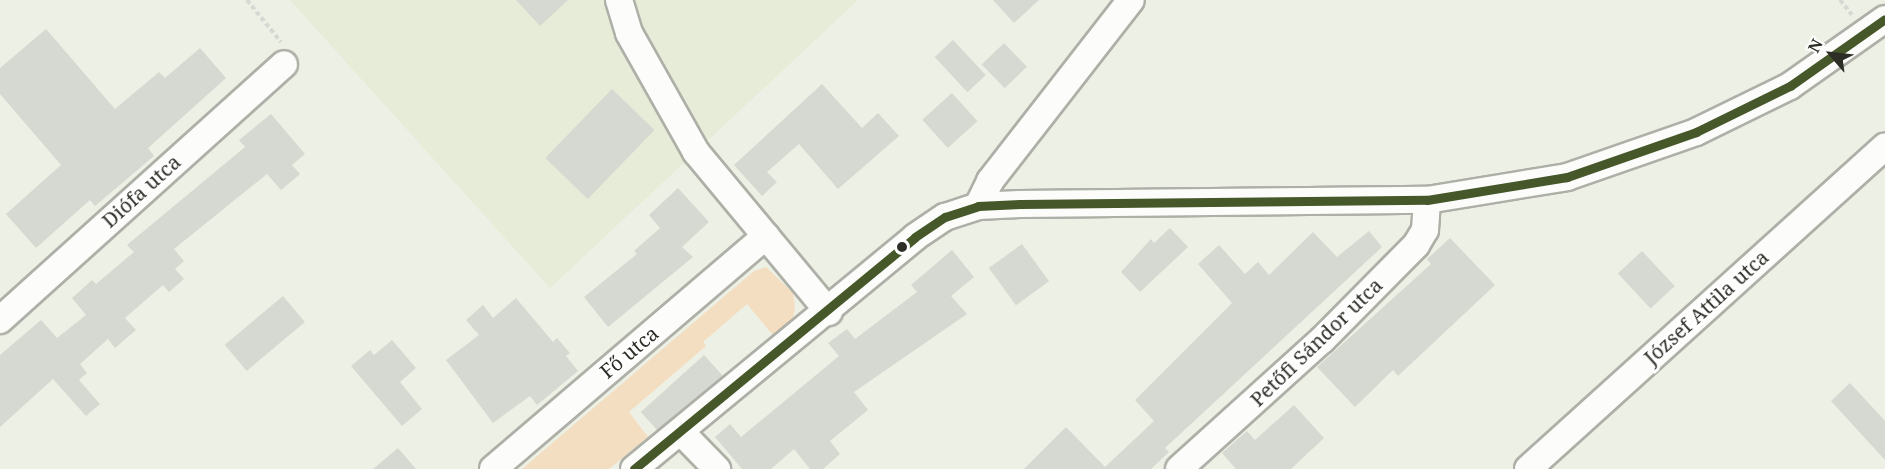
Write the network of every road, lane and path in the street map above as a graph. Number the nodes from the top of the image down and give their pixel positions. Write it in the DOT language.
graph roads {
  1 [pos="247,0"];
  2 [pos="619,0"];
  3 [pos="1131,0"];
  4 [pos="1885,19"];
  5 [pos="284,64"];
  6 [pos="1885,146"];
  7 [pos="1428,200"];
  8 [pos="978,206"];
  9 [pos="766,236"];
  10 [pos="829,312"];
  11 [pos="0,320"];
  12 [pos="681,432"];
  13 [pos="493,469"];
  14 [pos="634,469"];
  15 [pos="717,469"];
  16 [pos="1179,469"];
  17 [pos="1528,469"];
  1 -- 5 [label="path"];
  2 -- 9 [label="street"];
  3 -- 8 [label="street"];
  4 -- 7 [label="street"];
  5 -- 11 [label="street, Diófa utca"];
  6 -- 17 [label="street, József Attila utca"];
  7 -- 8 [label="street"];
  7 -- 16 [label="street, Petőfi Sándor utca"];
  8 -- 10 [label="street"];
  9 -- 10 [label="street"];
  9 -- 13 [label="street, Fő utca"];
  10 -- 12 [label="street"];
  12 -- 14 [label="street"];
  12 -- 15 [label="street"];
}
